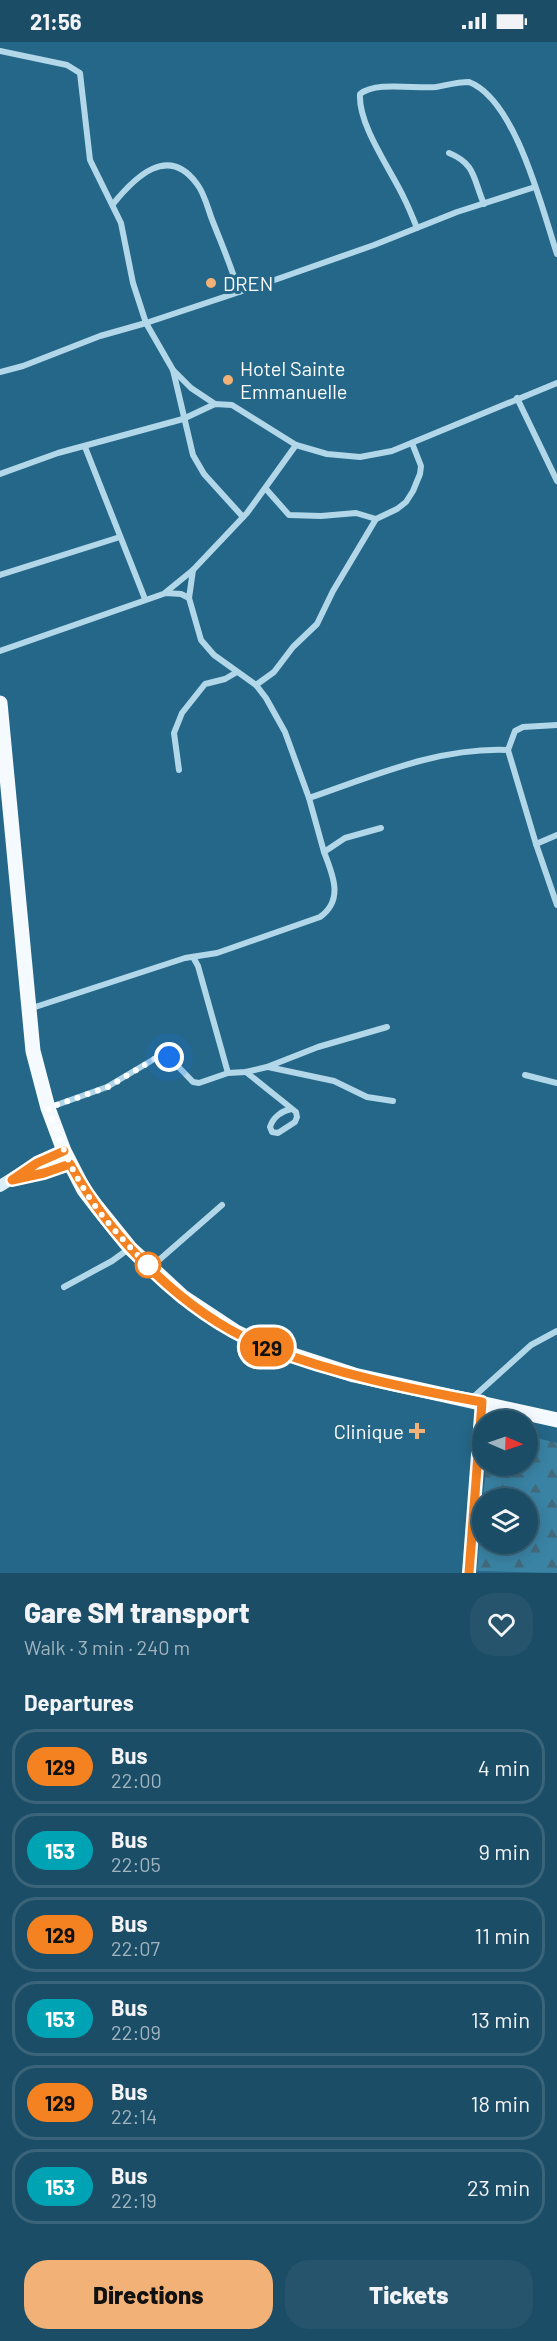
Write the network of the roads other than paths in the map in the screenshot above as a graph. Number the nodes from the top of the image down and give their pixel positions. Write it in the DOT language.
graph roads {
  1 [pos="0,51"];
  2 [pos="449,153"];
  3 [pos="535,187"];
  4 [pos="113,204"];
  5 [pos="484,204"];
  6 [pos="417,228"];
  7 [pos="557,254"];
  8 [pos="239,292"];
  9 [pos="146,323"];
  10 [pos="173,370"];
  11 [pos="0,372"];
  12 [pos="557,383"];
  13 [pos="517,398"];
  14 [pos="215,404"];
  15 [pos="183,419"];
  16 [pos="412,443"];
  17 [pos="296,445"];
  18 [pos="85,447"];
  19 [pos="0,474"];
  20 [pos="557,481"];
  21 [pos="266,489"];
  22 [pos="243,517"];
  23 [pos="376,519"];
  24 [pos="120,537"];
  25 [pos="193,570"];
  26 [pos="0,575"];
  27 [pos="166,592"];
  28 [pos="189,598"];
  29 [pos="145,599"];
  30 [pos="0,651"];
  31 [pos="237,672"];
  32 [pos="256,685"];
  33 [pos="0,703"];
  34 [pos="557,725"];
  35 [pos="508,750"];
  36 [pos="178,770"];
  37 [pos="4,783"];
  38 [pos="309,798"];
  39 [pos="381,828"];
  40 [pos="557,835"];
  41 [pos="536,844"];
  42 [pos="324,852"];
  43 [pos="557,905"];
  44 [pos="193,957"];
  45 [pos="28,1009"];
  46 [pos="387,1027"];
  47 [pos="267,1067"];
  48 [pos="246,1072"];
  49 [pos="228,1073"];
  50 [pos="525,1076"];
  51 [pos="557,1083"];
  52 [pos="393,1101"];
  53 [pos="48,1108"];
  54 [pos="291,1109"];
  55 [pos="67,1157"];
  56 [pos="0,1186"];
  57 [pos="222,1205"];
  58 [pos="130,1248"];
  59 [pos="150,1268"];
  60 [pos="64,1287"];
  61 [pos="557,1331"];
  62 [pos="476,1401"];
  63 [pos="557,1420"];
  64 [pos="469,1573"];
  1 -- 4 [label="street"];
  2 -- 5 [label="street"];
  3 -- 5 [label="street"];
  3 -- 6 [label="street"];
  3 -- 7 [label="street"];
  4 -- 8 [label="street"];
  4 -- 9 [label="street"];
  5 -- 6 [label="street"];
  6 -- 8 [label="street"];
  8 -- 9 [label="street"];
  9 -- 10 [label="street"];
  9 -- 11 [label="street"];
  10 -- 14 [label="street"];
  10 -- 15 [label="street"];
  12 -- 13 [label="street"];
  13 -- 16 [label="street"];
  13 -- 20 [label="street"];
  14 -- 15 [label="street"];
  14 -- 17 [label="street"];
  15 -- 18 [label="street"];
  15 -- 22 [label="street"];
  16 -- 17 [label="street"];
  16 -- 23 [label="street"];
  17 -- 21 [label="street"];
  18 -- 19 [label="street"];
  18 -- 24 [label="street"];
  21 -- 22 [label="street"];
  21 -- 23 [label="street"];
  22 -- 25 [label="street"];
  23 -- 32 [label="street"];
  24 -- 26 [label="street"];
  24 -- 29 [label="street"];
  25 -- 27 [label="street"];
  25 -- 28 [label="street"];
  27 -- 28 [label="street"];
  27 -- 29 [label="street"];
  28 -- 31 [label="street"];
  29 -- 30 [label="street"];
  31 -- 32 [label="street"];
  31 -- 36 [label="street"];
  32 -- 38 [label="street"];
  33 -- 37 [label="main road"];
  34 -- 35 [label="street"];
  35 -- 38 [label="street"];
  35 -- 41 [label="street"];
  37 -- 45 [label="main road"];
  38 -- 42 [label="street"];
  39 -- 42 [label="street"];
  40 -- 41 [label="street"];
  41 -- 43 [label="street"];
  42 -- 44 [label="street"];
  44 -- 45 [label="street"];
  44 -- 49 [label="street"];
  45 -- 53 [label="main road"];
  46 -- 47 [label="street"];
  47 -- 48 [label="street"];
  47 -- 52 [label="street"];
  48 -- 49 [label="street"];
  48 -- 54 [label="street"];
  49 -- 53 [label="street"];
  50 -- 51 [label="street"];
  53 -- 55 [label="main road"];
  54 -- 54 [label="street"];
  55 -- 56 [label="main road"];
  55 -- 58 [label="main road"];
  57 -- 59 [label="street"];
  58 -- 59 [label="main road"];
  58 -- 60 [label="street"];
  59 -- 62 [label="main road"];
  61 -- 62 [label="street"];
  62 -- 63 [label="main road"];
  62 -- 64 [label="street"];
}
